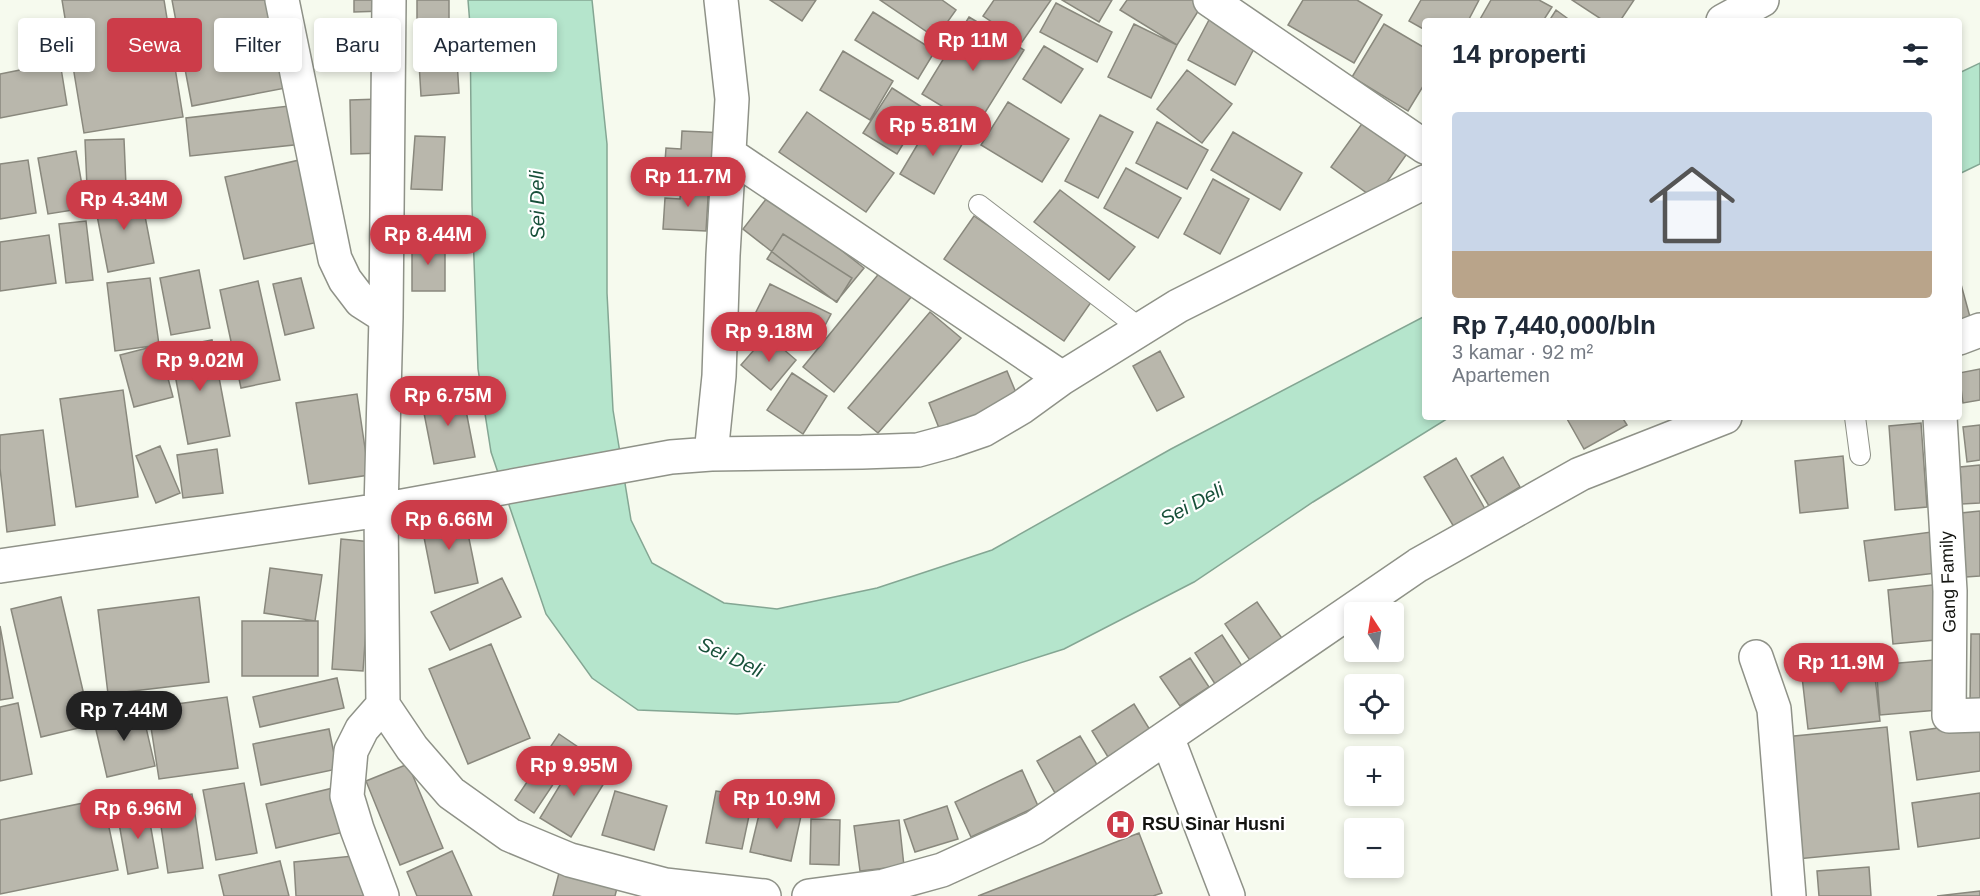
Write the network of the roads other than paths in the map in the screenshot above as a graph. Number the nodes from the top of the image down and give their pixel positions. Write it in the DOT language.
graph roads {
  1 [pos="282,0"];
  2 [pos="389,0"];
  3 [pos="721,0"];
  4 [pos="1210,0"];
  5 [pos="1712,0"];
  6 [pos="1762,0"];
  7 [pos="1712,18"];
  8 [pos="1729,18"];
  9 [pos="1422,145"];
  10 [pos="729,154"];
  11 [pos="1422,184"];
  12 [pos="979,205"];
  13 [pos="386,317"];
  14 [pos="1141,329"];
  15 [pos="1980,330"];
  16 [pos="1962,337"];
  17 [pos="1062,378"];
  18 [pos="1717,420"];
  19 [pos="1855,420"];
  20 [pos="1940,420"];
  21 [pos="711,454"];
  22 [pos="1860,455"];
  23 [pos="381,510"];
  24 [pos="0,566"];
  25 [pos="1756,657"];
  26 [pos="383,705"];
  27 [pos="1980,715"];
  28 [pos="1167,737"];
  29 [pos="885,891"];
  30 [pos="382,896"];
  31 [pos="764,896"];
  32 [pos="809,896"];
  33 [pos="1228,896"];
  34 [pos="1789,896"];
  1 -- 13 [label="street"];
  2 -- 13 [label="street"];
  3 -- 10 [label="street"];
  4 -- 9 [label="street"];
  5 -- 7 [label="street"];
  6 -- 8 [label="street"];
  10 -- 17 [label="street"];
  10 -- 21 [label="street"];
  11 -- 14 [label="street"];
  12 -- 14 [label="lane"];
  13 -- 23 [label="street"];
  14 -- 17 [label="street"];
  15 -- 16 [label="street"];
  17 -- 21 [label="street"];
  18 -- 28 [label="street"];
  19 -- 22 [label="lane"];
  20 -- 27 [label="street, Gang Family"];
  21 -- 23 [label="street"];
  23 -- 24 [label="street"];
  23 -- 26 [label="street"];
  25 -- 34 [label="street"];
  26 -- 30 [label="street"];
  26 -- 31 [label="street"];
  28 -- 29 [label="street"];
  28 -- 33 [label="street"];
  29 -- 32 [label="street"];
}
